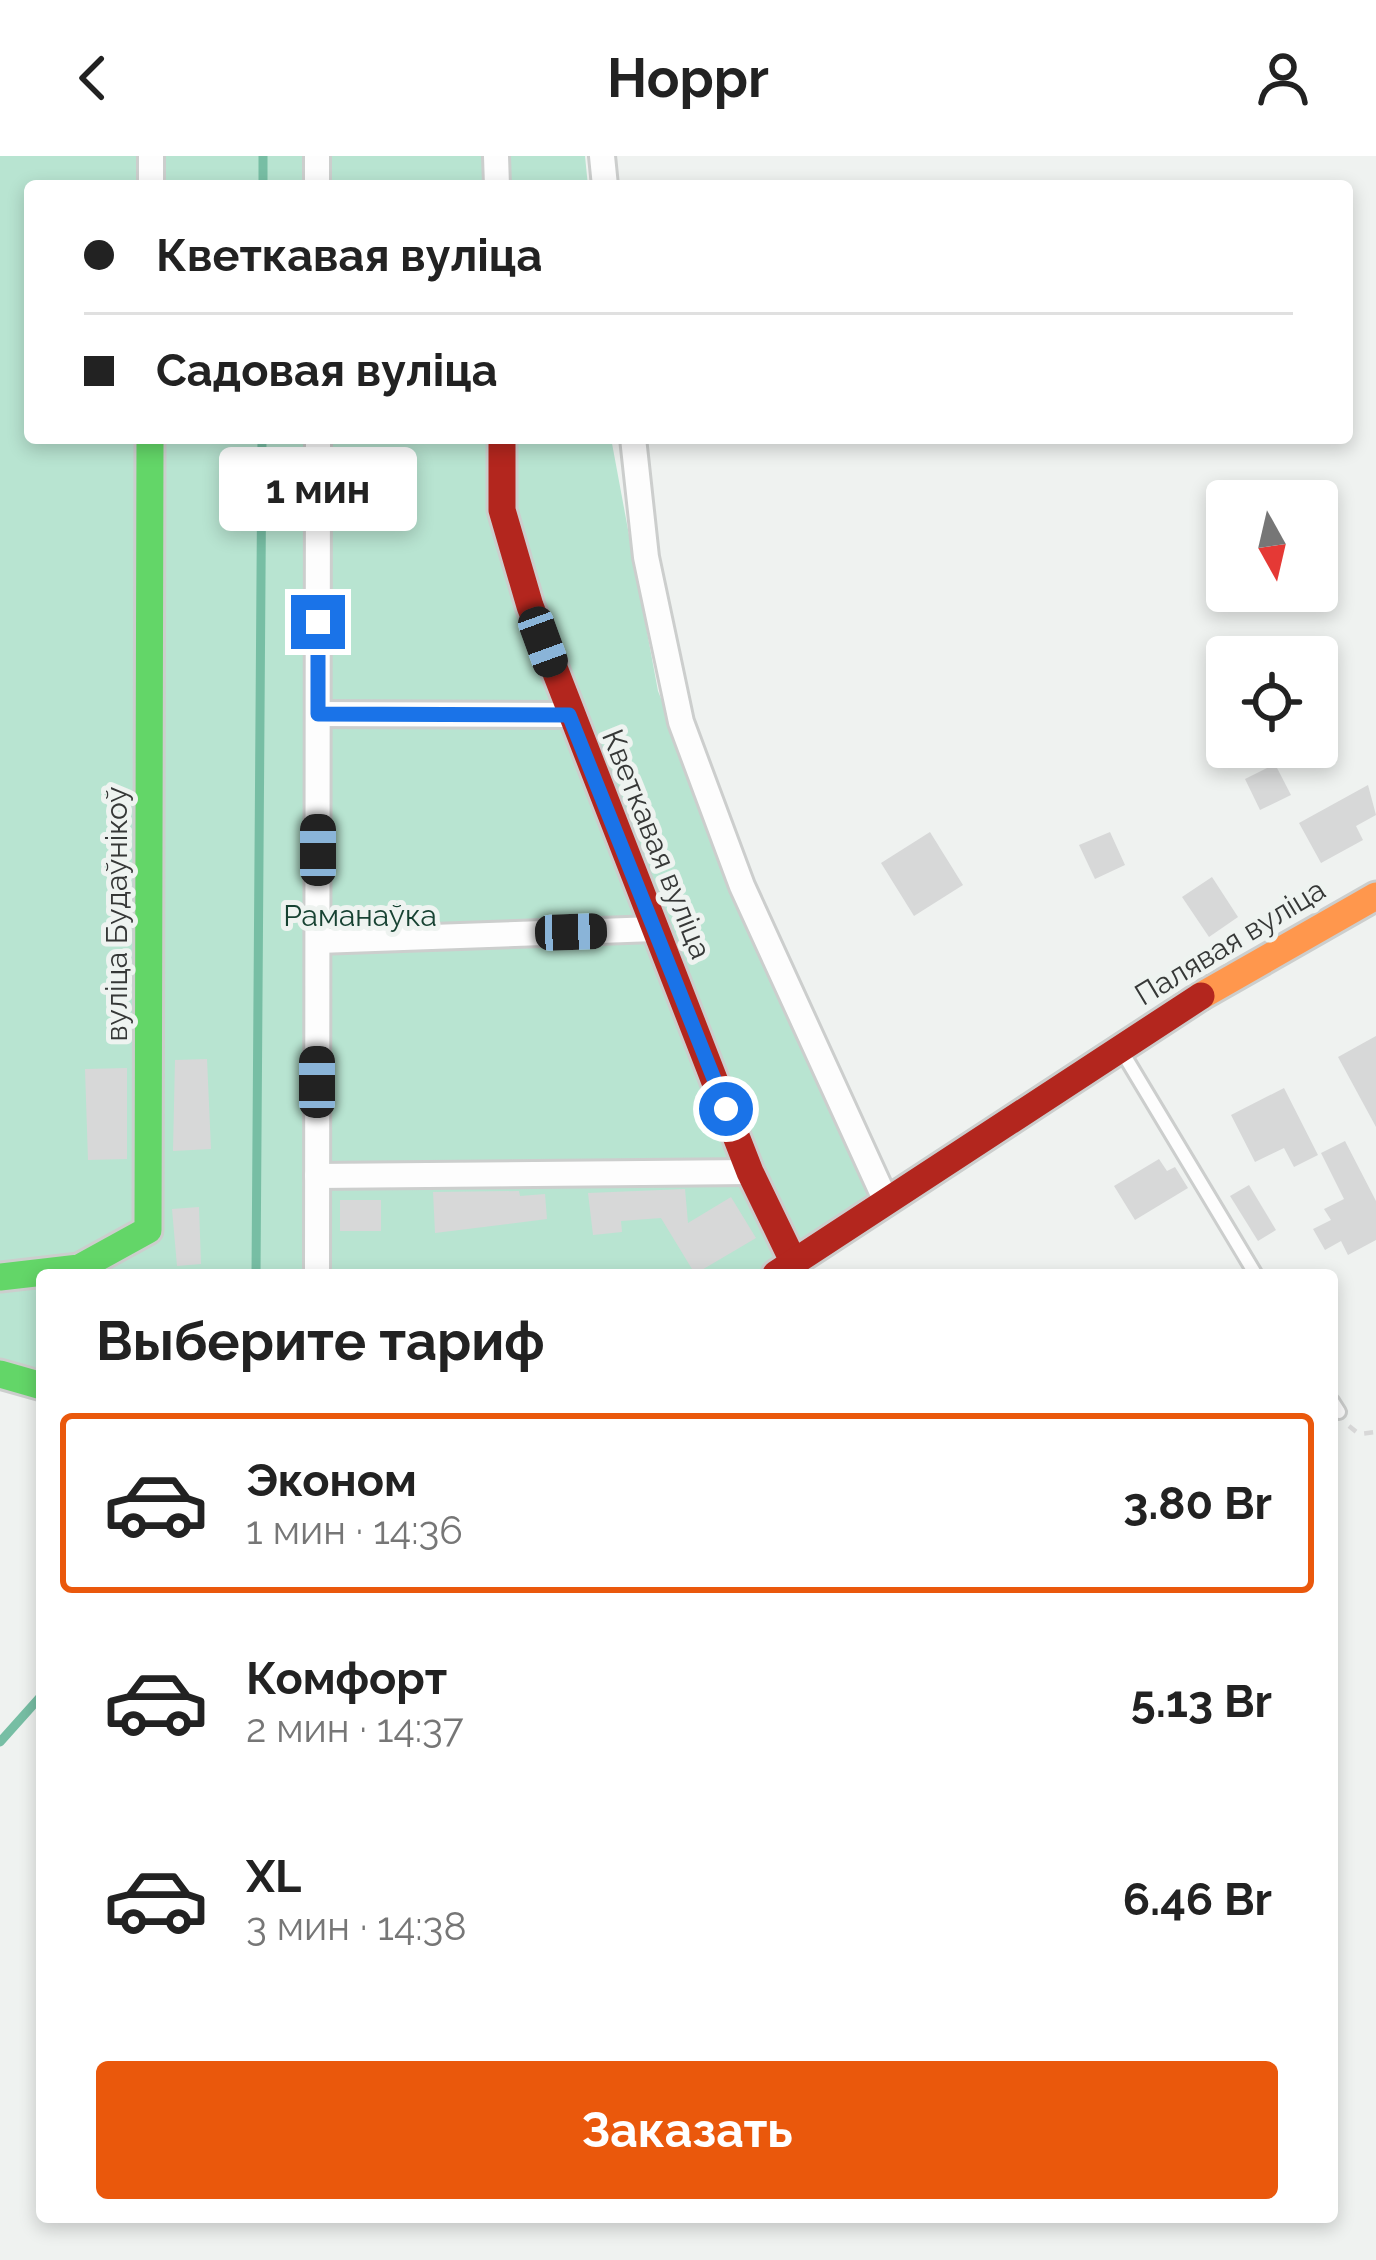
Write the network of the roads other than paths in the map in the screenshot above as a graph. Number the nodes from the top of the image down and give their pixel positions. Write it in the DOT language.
graph roads {
  1 [pos="151,444"];
  2 [pos="318,444"];
  3 [pos="502,444"];
  4 [pos="634,444"];
  5 [pos="318,714"];
  6 [pos="569,715"];
  7 [pos="1376,896"];
  8 [pos="656,928"];
  9 [pos="318,941"];
  10 [pos="1119,1047"];
  11 [pos="750,1172"];
  12 [pos="317,1177"];
  13 [pos="885,1198"];
  14 [pos="75,1269"];
  15 [pos="317,1269"];
  16 [pos="784,1269"];
  17 [pos="1252,1269"];
  18 [pos="36,1275"];
  19 [pos="0,1277"];
  20 [pos="0,1375"];
  21 [pos="36,1384"];
  1 -- 14 [label="street, вуліца Будаўнікоў"];
  2 -- 5 [label="street"];
  3 -- 6 [label="street, Кветкавая вуліца"];
  4 -- 13 [label="street"];
  5 -- 6 [label="street"];
  5 -- 9 [label="street"];
  6 -- 8 [label="street, Кветкавая вуліца"];
  7 -- 10 [label="street, Палявая вуліца"];
  8 -- 9 [label="street"];
  8 -- 11 [label="street, Кветкавая вуліца"];
  9 -- 12 [label="street"];
  10 -- 13 [label="street, Палявая вуліца"];
  10 -- 17 [label="lane"];
  11 -- 12 [label="street"];
  11 -- 16 [label="street, Кветкавая вуліца"];
  12 -- 15 [label="street"];
  13 -- 16 [label="street, Палявая вуліца"];
  18 -- 19 [label="street, вуліца Будаўнікоў"];
  20 -- 21 [label="street"];
}
